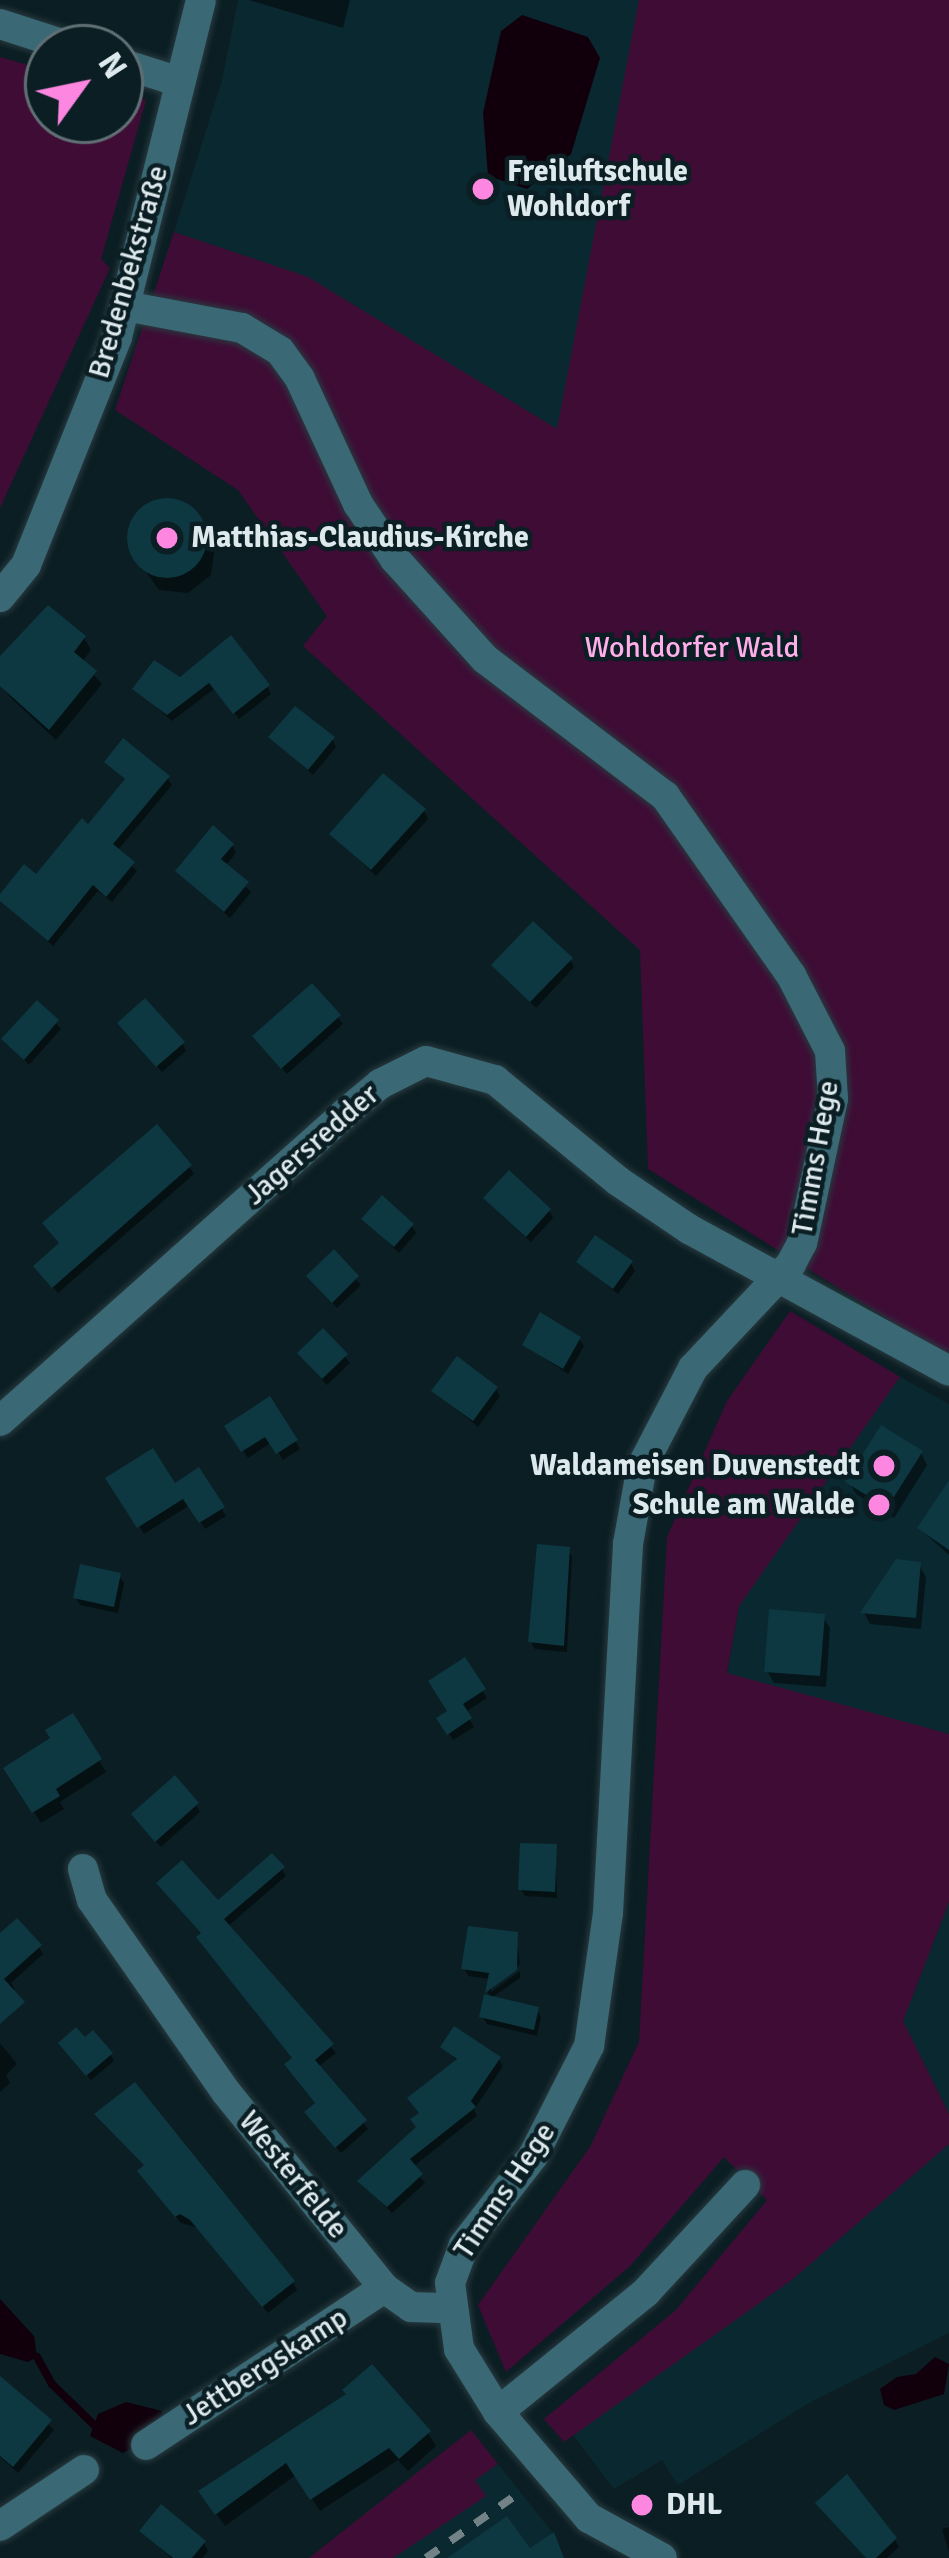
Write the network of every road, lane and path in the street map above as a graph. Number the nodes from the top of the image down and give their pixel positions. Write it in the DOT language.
graph roads {
  1 [pos="201,0"];
  2 [pos="144,71"];
  3 [pos="180,82"];
  4 [pos="125,306"];
  5 [pos="0,597"];
  6 [pos="777,1279"];
  7 [pos="949,1371"];
  8 [pos="0,1420"];
  9 [pos="82,1869"];
  10 [pos="745,2186"];
  11 [pos="384,2288"];
  12 [pos="449,2308"];
  13 [pos="498,2412"];
  14 [pos="146,2445"];
  15 [pos="84,2470"];
  16 [pos="0,2526"];
  17 [pos="662,2558"];
  1 -- 3 [label="street, Bredenbekstraße"];
  2 -- 3 [label="street"];
  3 -- 4 [label="street, Bredenbekstraße"];
  4 -- 5 [label="street, Bredenbekstraße"];
  4 -- 6 [label="street, Timms Hege"];
  6 -- 7 [label="street, Jagersredder"];
  6 -- 8 [label="street, Jagersredder"];
  6 -- 12 [label="street, Timms Hege"];
  9 -- 11 [label="street, Westerfelde"];
  10 -- 13 [label="street"];
  11 -- 12 [label="street"];
  11 -- 14 [label="street, Jettbergskamp"];
  12 -- 13 [label="street"];
  13 -- 17 [label="street"];
  15 -- 16 [label="street"];
}
